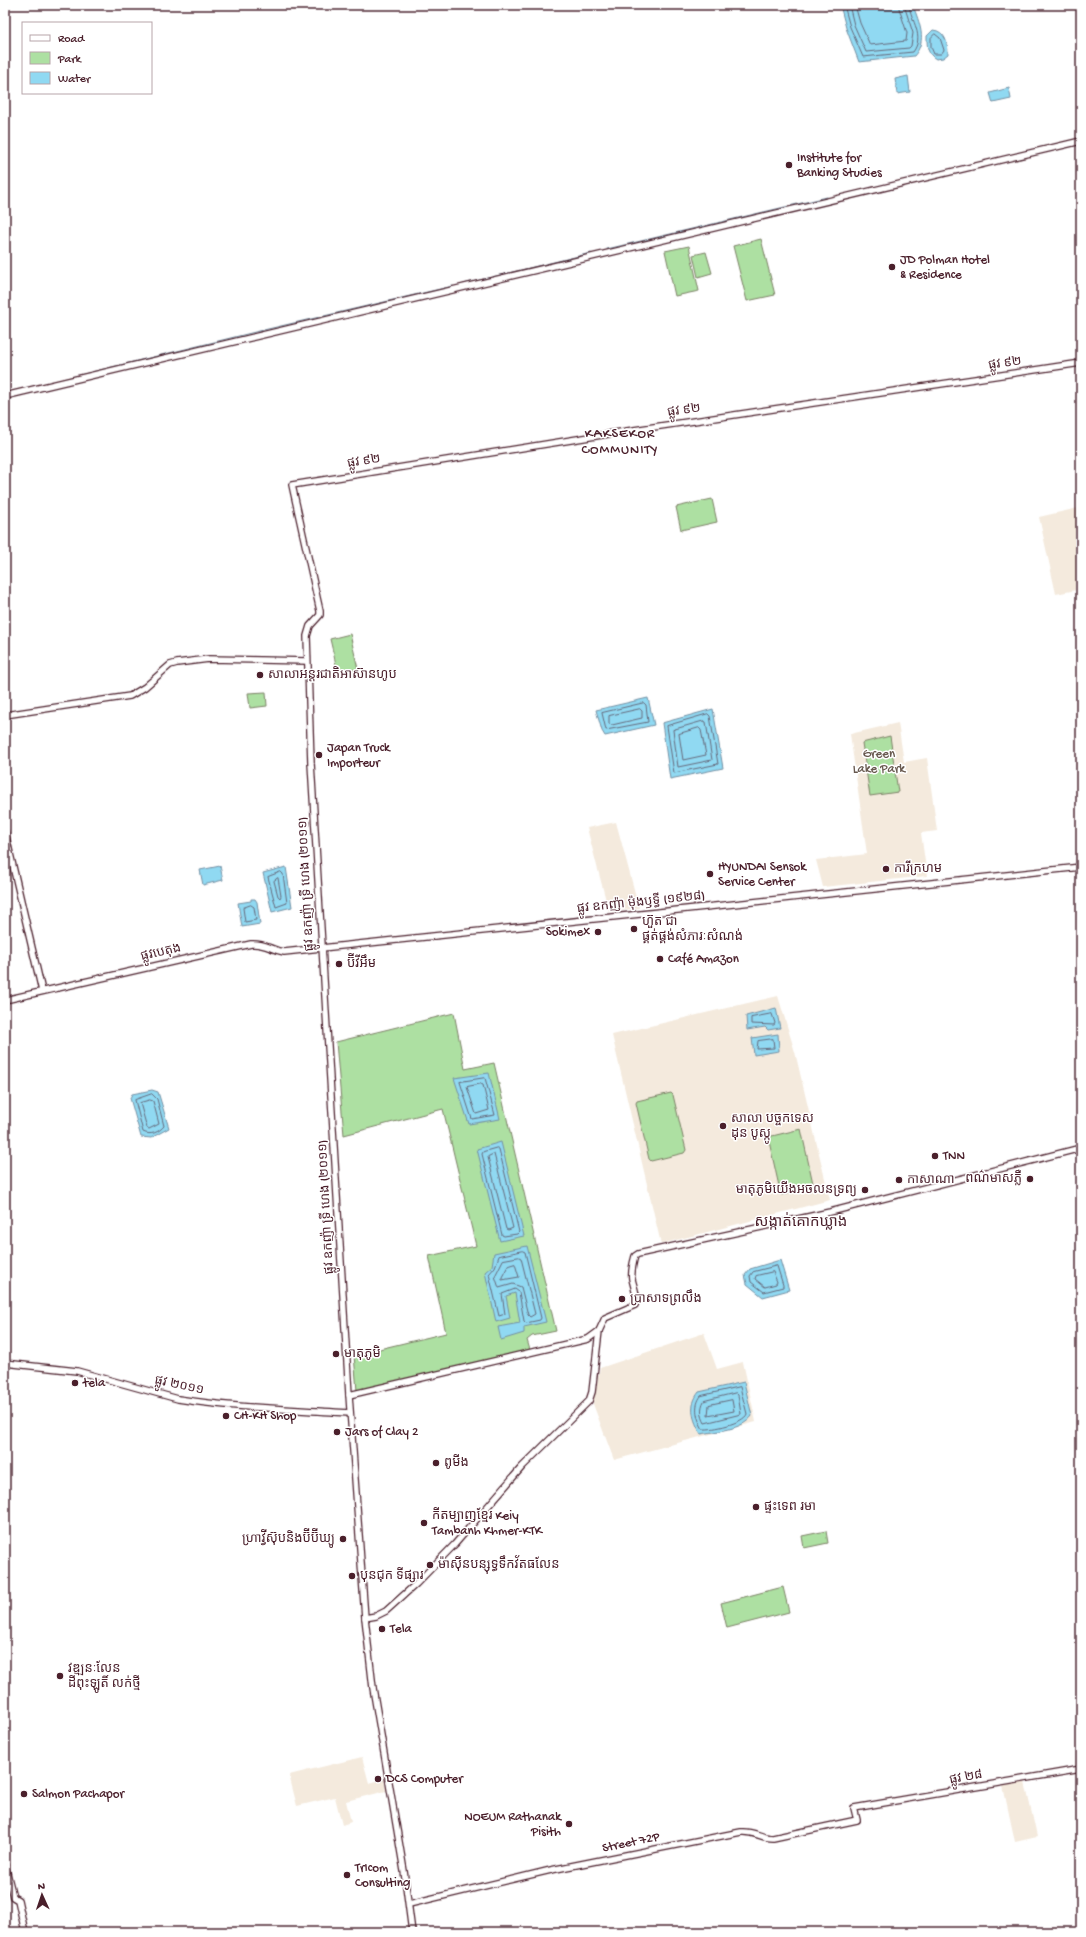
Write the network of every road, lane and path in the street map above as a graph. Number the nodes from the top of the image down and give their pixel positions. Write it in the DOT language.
graph roads {
  1 [pos="1081,142"];
  2 [pos="1081,363"];
  3 [pos="5,396"];
  4 [pos="292,485"];
  5 [pos="307,661"];
  6 [pos="5,715"];
  7 [pos="5,832"];
  8 [pos="1081,867"];
  9 [pos="322,949"];
  10 [pos="42,991"];
  11 [pos="5,1000"];
  12 [pos="1081,1148"];
  13 [pos="599,1331"];
  14 [pos="5,1363"];
  15 [pos="349,1395"];
  16 [pos="350,1413"];
  17 [pos="365,1618"];
  18 [pos="1081,1769"];
  19 [pos="857,1820"];
  20 [pos="5,1865"];
  21 [pos="409,1904"];
  22 [pos="25,1932"];
  23 [pos="412,1932"];
  1 -- 3 [label="main road"];
  2 -- 4 [label="main road, ផ្លូវ ៩២"];
  4 -- 5 [label="main road, ផ្លូវ ឧកញ៉ា ទ្រី ហេង (២០១១)"];
  5 -- 6 [label="main road"];
  5 -- 9 [label="main road, ផ្លូវ ឧកញ៉ា ទ្រី ហេង (២០១១)"];
  7 -- 10 [label="main road"];
  8 -- 9 [label="main road, ផ្លូវ ឧកញ៉ា ម៉ុងឫទ្ធី (១៩២៨)"];
  9 -- 10 [label="main road, ផ្លូវបេតុង"];
  9 -- 15 [label="main road, ផ្លូវ ឧកញ៉ា ទ្រី ហេង (២០១១)"];
  10 -- 11 [label="main road, ផ្លូវបេតុង"];
  12 -- 13 [label="main road"];
  13 -- 15 [label="main road"];
  13 -- 17 [label="main road"];
  14 -- 16 [label="main road, ផ្លូវ ២០១១"];
  15 -- 16 [label="main road, ផ្លូវ ឧកញ៉ា ទ្រី ហេង (២០១១)"];
  16 -- 17 [label="main road, ផ្លូវ ឧកញ៉ា ទ្រី ហេង (២០១១)"];
  17 -- 21 [label="main road, ផ្លូវ ឧកញ៉ា ទ្រី ហេង (២០១១)"];
  18 -- 19 [label="main road, ផ្លូវ ២៨"];
  19 -- 21 [label="main road, Street 72P"];
  20 -- 22 [label="main road"];
  21 -- 23 [label="main road, ផ្លូវ ឧកញ៉ា ទ្រី ហេង (២០១១)"];
}
